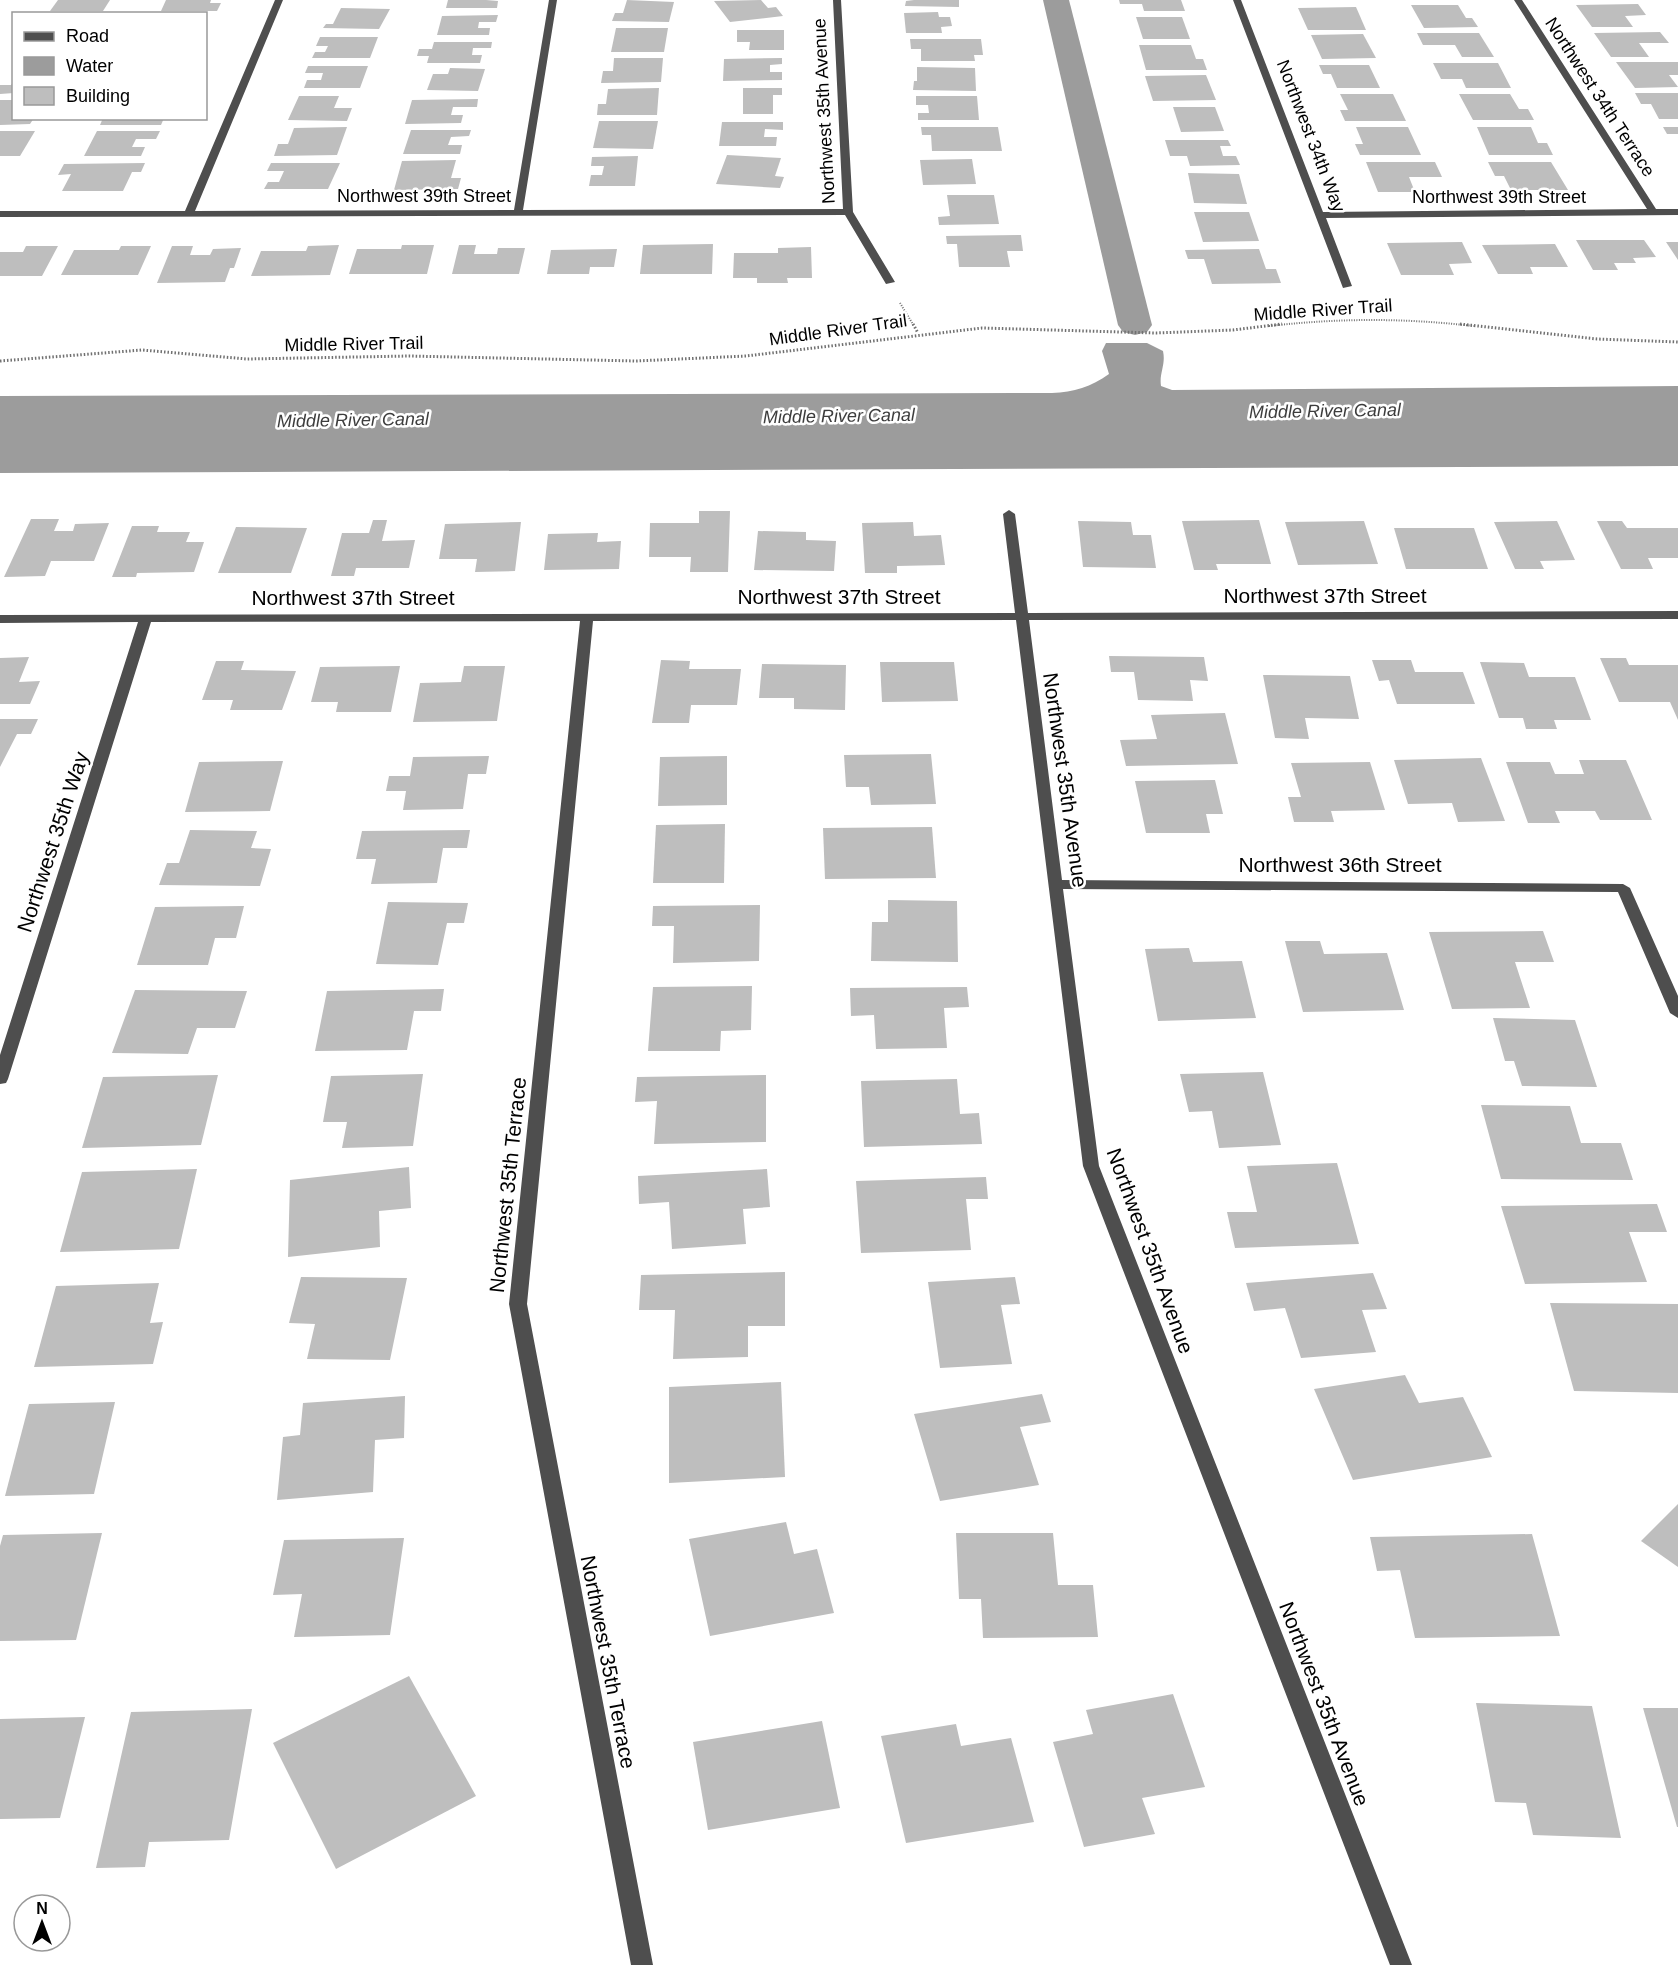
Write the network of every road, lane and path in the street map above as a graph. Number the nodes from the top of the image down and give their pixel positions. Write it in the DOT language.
graph roads {
  1 [pos="279,0"];
  2 [pos="553,0"];
  3 [pos="837,0"];
  4 [pos="1237,0"];
  5 [pos="1518,0"];
  6 [pos="518,212"];
  7 [pos="848,212"];
  8 [pos="1678,212"];
  9 [pos="189,213"];
  10 [pos="1654,213"];
  11 [pos="0,214"];
  12 [pos="1321,215"];
  13 [pos="890,282"];
  14 [pos="1347,286"];
  15 [pos="918,333"];
  16 [pos="1678,342"];
  17 [pos="0,361"];
  18 [pos="1009,514"];
  19 [pos="1678,615"];
  20 [pos="1021,616"];
  21 [pos="587,617"];
  22 [pos="146,618"];
  23 [pos="0,619"];
  24 [pos="1057,884"];
  25 [pos="1678,1013"];
  26 [pos="0,1079"];
  27 [pos="642,1965"];
  28 [pos="1401,1965"];
  1 -- 9 [label="street"];
  2 -- 6 [label="street"];
  3 -- 7 [label="street, Northwest 35th Avenue"];
  4 -- 12 [label="street, Northwest 34th Way"];
  5 -- 10 [label="street, Northwest 34th Terrace"];
  6 -- 7 [label="street, Northwest 39th Street"];
  6 -- 9 [label="street, Northwest 39th Street"];
  7 -- 13 [label="street, Northwest 35th Avenue"];
  8 -- 10 [label="street, Northwest 39th Street"];
  9 -- 11 [label="street, Northwest 39th Street"];
  10 -- 12 [label="street, Northwest 39th Street"];
  12 -- 14 [label="street, Northwest 34th Way"];
  13 -- 15 [label="path"];
  15 -- 16 [label="path, Middle River Trail"];
  15 -- 17 [label="path, Middle River Trail"];
  18 -- 20 [label="street, Northwest 35th Avenue"];
  19 -- 20 [label="street, Northwest 37th Street"];
  20 -- 21 [label="street, Northwest 37th Street"];
  20 -- 24 [label="street, Northwest 35th Avenue"];
  21 -- 22 [label="street, Northwest 37th Street"];
  21 -- 27 [label="street, Northwest 35th Terrace"];
  22 -- 23 [label="street, Northwest 37th Street"];
  22 -- 26 [label="street, Northwest 35th Way"];
  24 -- 25 [label="street, Northwest 36th Street"];
  24 -- 28 [label="street, Northwest 35th Avenue"];
}
